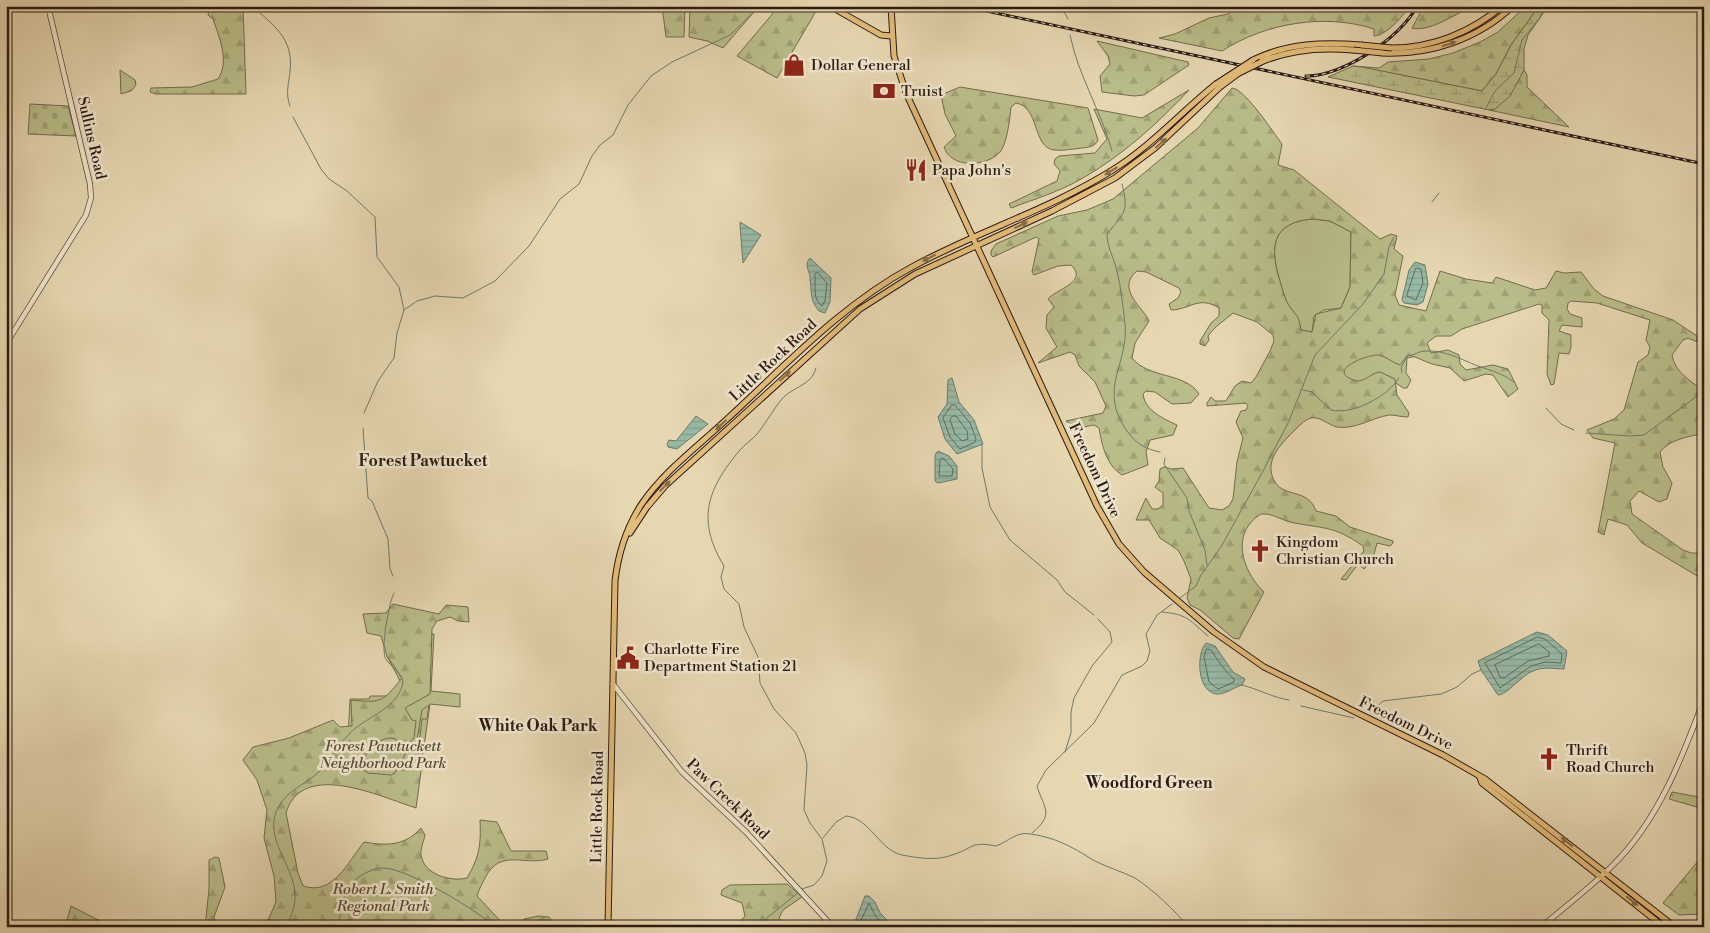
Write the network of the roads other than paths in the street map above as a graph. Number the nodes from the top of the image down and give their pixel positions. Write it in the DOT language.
graph roads {
  1 [pos="48,6"];
  2 [pos="830,6"];
  3 [pos="891,6"];
  4 [pos="1502,6"];
  5 [pos="1513,6"];
  6 [pos="891,36"];
  7 [pos="1218,86"];
  8 [pos="973,238"];
  9 [pos="977,246"];
  10 [pos="6,344"];
  11 [pos="626,539"];
  12 [pos="612,683"];
  13 [pos="1704,698"];
  14 [pos="1479,778"];
  15 [pos="1605,872"];
  16 [pos="1599,877"];
  17 [pos="608,927"];
  18 [pos="833,927"];
  19 [pos="1540,927"];
  20 [pos="1664,927"];
  21 [pos="1675,927"];
  1 -- 10 [label="street, Sullins Road"];
  2 -- 6 [label="main road"];
  3 -- 6 [label="main road, Freedom Drive"];
  4 -- 7 [label="main road, bridge"];
  7 -- 5 [label="main road, one-way, bridge"];
  6 -- 8 [label="main road, Freedom Drive"];
  7 -- 8 [label="main road, Little Rock Road, one-way"];
  9 -- 7 [label="main road, Little Rock Road, one-way"];
  8 -- 9 [label="main road, Freedom Drive"];
  8 -- 11 [label="main road, Little Rock Road, one-way"];
  11 -- 9 [label="main road, Little Rock Road, one-way"];
  9 -- 14 [label="main road, Freedom Drive"];
  11 -- 12 [label="main road, Little Rock Road"];
  12 -- 17 [label="main road, Little Rock Road"];
  12 -- 18 [label="street, Paw Creek Road"];
  13 -- 15 [label="street"];
  15 -- 14 [label="main road, Freedom Drive, one-way"];
  14 -- 16 [label="main road, Freedom Drive"];
  15 -- 16 [label="street"];
  15 -- 21 [label="main road, Freedom Drive"];
  16 -- 19 [label="street"];
  16 -- 20 [label="main road, Freedom Drive, one-way"];
}
